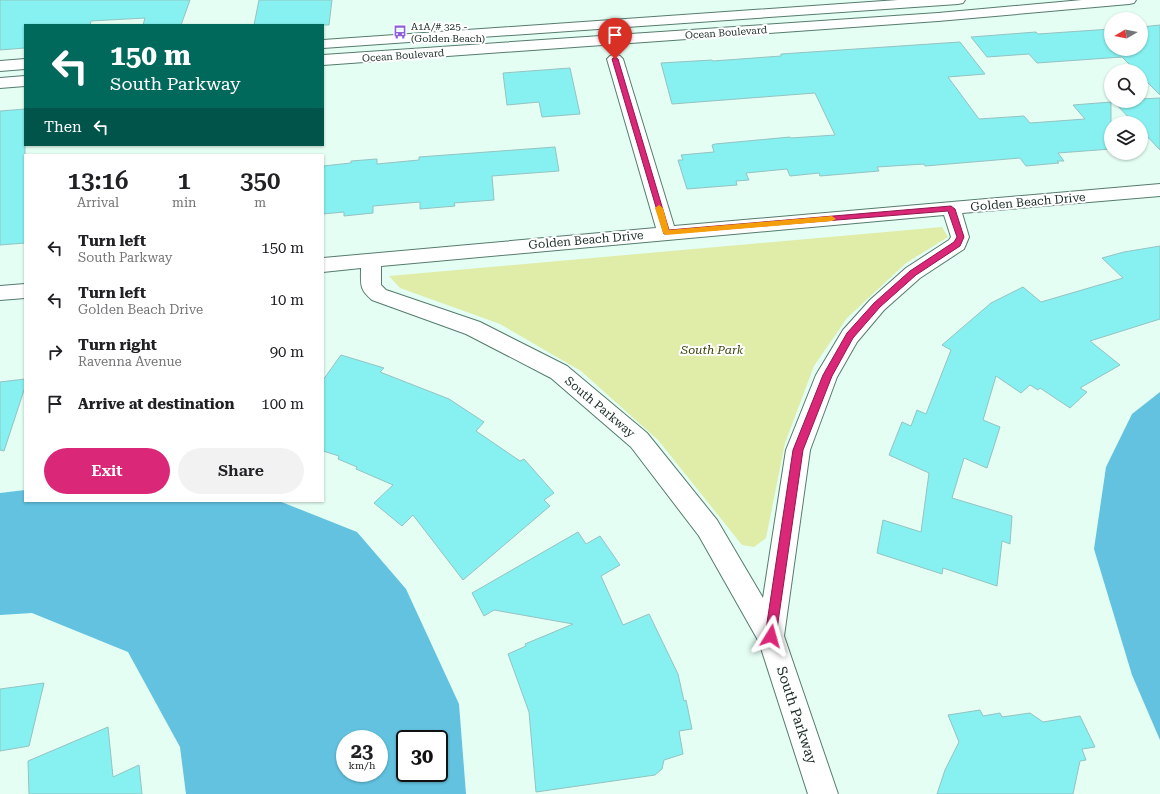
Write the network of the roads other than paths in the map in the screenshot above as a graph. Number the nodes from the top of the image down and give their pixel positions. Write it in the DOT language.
graph roads {
  1 [pos="958,0"];
  2 [pos="1129,0"];
  3 [pos="604,24"];
  4 [pos="607,40"];
  5 [pos="324,44"];
  6 [pos="615,59"];
  7 [pos="324,60"];
  8 [pos="24,64"];
  9 [pos="0,66"];
  10 [pos="24,81"];
  11 [pos="0,83"];
  12 [pos="1160,190"];
  13 [pos="951,209"];
  14 [pos="666,233"];
  15 [pos="371,260"];
  16 [pos="324,265"];
  17 [pos="24,291"];
  18 [pos="0,293"];
  19 [pos="771,636"];
  20 [pos="824,794"];
  1 -- 3 [label="street, Ocean Boulevard"];
  2 -- 4 [label="street, Ocean Boulevard"];
  3 -- 4 [label="street"];
  3 -- 5 [label="street, Ocean Boulevard"];
  4 -- 7 [label="street, Ocean Boulevard"];
  6 -- 14 [label="street"];
  8 -- 9 [label="street"];
  10 -- 11 [label="street"];
  12 -- 13 [label="street, Golden Beach Drive"];
  13 -- 14 [label="street, Golden Beach Drive"];
  13 -- 19 [label="street, South Parkway"];
  14 -- 15 [label="street, Golden Beach Drive"];
  15 -- 16 [label="street, Golden Beach Drive"];
  15 -- 19 [label="street, South Parkway"];
  17 -- 18 [label="street"];
  19 -- 20 [label="street, South Parkway"];
}
